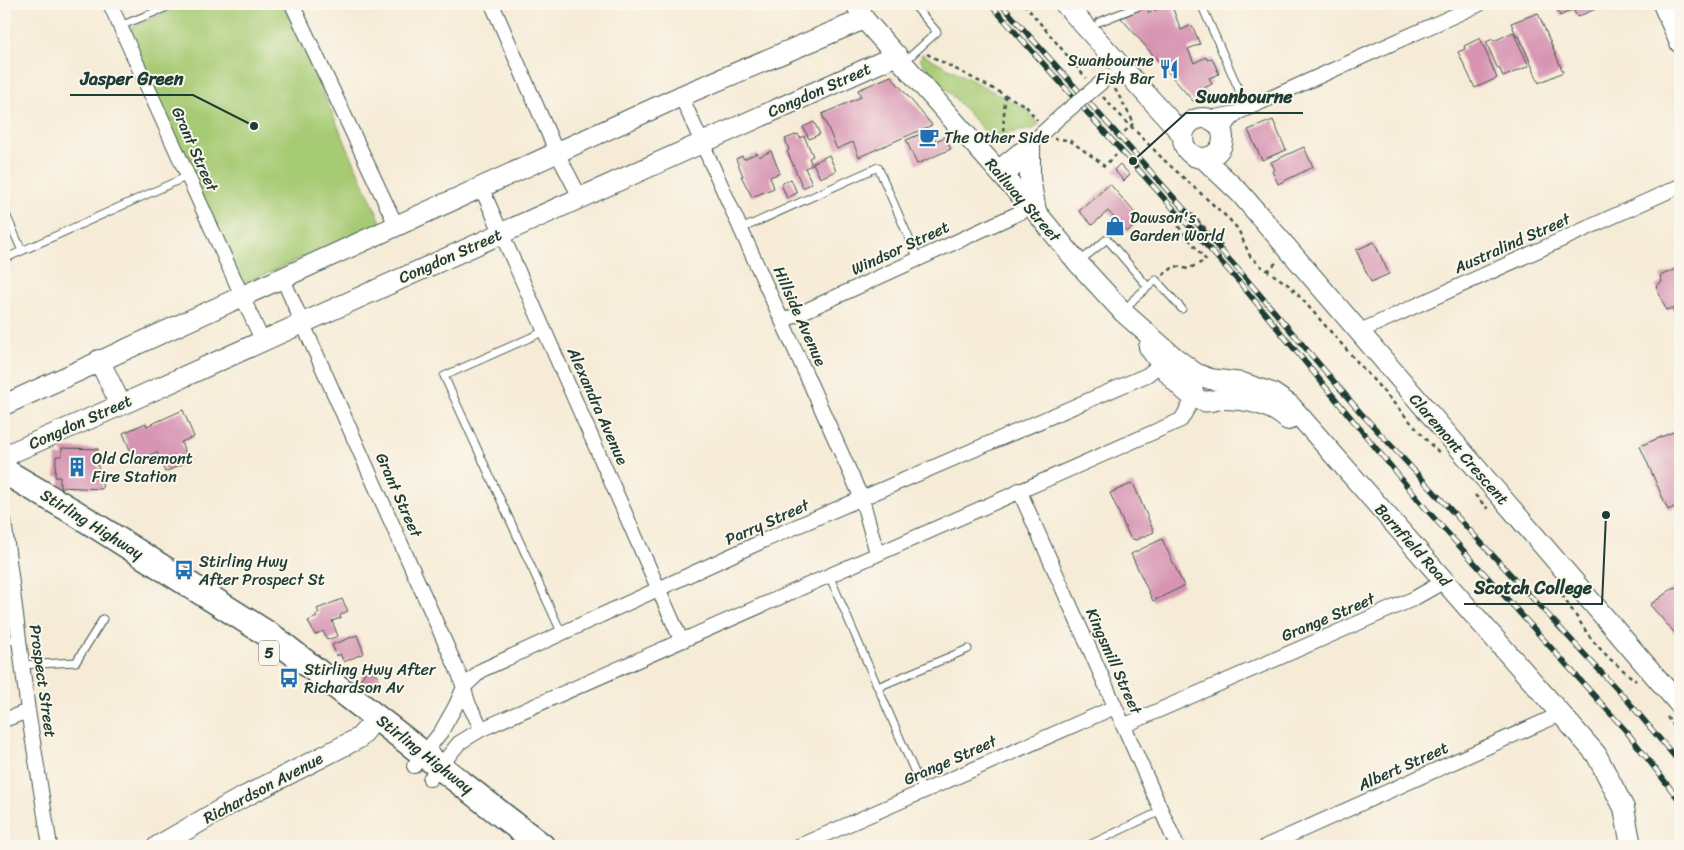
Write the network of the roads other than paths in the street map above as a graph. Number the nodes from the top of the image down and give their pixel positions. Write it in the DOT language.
graph roads {
  1 [pos="110,4"];
  2 [pos="163,4"];
  3 [pos="292,4"];
  4 [pos="492,4"];
  5 [pos="840,4"];
  6 [pos="913,4"];
  7 [pos="1065,4"];
  8 [pos="1082,4"];
  9 [pos="1144,4"];
  10 [pos="1201,4"];
  11 [pos="1480,4"];
  12 [pos="1663,4"];
  13 [pos="860,12"];
  14 [pos="1099,22"];
  15 [pos="120,26"];
  16 [pos="1680,43"];
  17 [pos="905,57"];
  18 [pos="1118,71"];
  19 [pos="681,96"];
  20 [pos="1242,111"];
  21 [pos="1216,124"];
  22 [pos="1186,129"];
  23 [pos="702,143"];
  24 [pos="1024,148"];
  25 [pos="557,153"];
  26 [pos="1209,156"];
  27 [pos="1001,174"];
  28 [pos="188,176"];
  29 [pos="1680,186"];
  30 [pos="482,187"];
  31 [pos="580,197"];
  32 [pos="4,210"];
  33 [pos="1034,210"];
  34 [pos="396,225"];
  35 [pos="741,229"];
  36 [pos="502,232"];
  37 [pos="22,251"];
  38 [pos="4,259"];
  39 [pos="918,259"];
  40 [pos="1078,263"];
  41 [pos="282,277"];
  42 [pos="1148,287"];
  43 [pos="242,295"];
  44 [pos="1182,309"];
  45 [pos="1124,313"];
  46 [pos="783,321"];
  47 [pos="302,322"];
  48 [pos="546,331"];
  49 [pos="1358,332"];
  50 [pos="262,340"];
  51 [pos="99,360"];
  52 [pos="1168,360"];
  53 [pos="1194,373"];
  54 [pos="1199,400"];
  55 [pos="4,404"];
  56 [pos="121,405"];
  57 [pos="4,459"];
  58 [pos="4,471"];
  59 [pos="4,488"];
  60 [pos="1019,490"];
  61 [pos="862,499"];
  62 [pos="4,520"];
  63 [pos="877,553"];
  64 [pos="828,575"];
  65 [pos="1436,586"];
  66 [pos="659,590"];
  67 [pos="103,619"];
  68 [pos="562,634"];
  69 [pos="4,636"];
  70 [pos="681,640"];
  71 [pos="20,645"];
  72 [pos="968,649"];
  73 [pos="22,665"];
  74 [pos="464,687"];
  75 [pos="878,687"];
  76 [pos="1115,707"];
  77 [pos="1673,709"];
  78 [pos="28,711"];
  79 [pos="1554,717"];
  80 [pos="4,720"];
  81 [pos="1123,726"];
  82 [pos="482,729"];
  83 [pos="367,730"];
  84 [pos="427,766"];
  85 [pos="923,791"];
  86 [pos="1161,811"];
  87 [pos="50,846"];
  88 [pos="158,846"];
  89 [pos="515,846"];
  90 [pos="542,846"];
  91 [pos="800,846"];
  92 [pos="1087,846"];
  93 [pos="1177,846"];
  94 [pos="1266,846"];
  95 [pos="1620,846"];
  96 [pos="1631,846"];
  1 -- 15 [label="street, Grant Street"];
  2 -- 15 [label="lane"];
  3 -- 34 [label="street"];
  4 -- 25 [label="street"];
  5 -- 13 [label="street, Railway Street"];
  6 -- 17 [label="lane"];
  7 -- 18 [label="street, Claremont Crescent"];
  8 -- 14 [label="street, Claremont Crescent"];
  9 -- 14 [label="lane"];
  10 -- 20 [label="lane"];
  11 -- 20 [label="street"];
  12 -- 16 [label="street"];
  13 -- 17 [label="street, Railway Street"];
  13 -- 19 [label="street"];
  14 -- 18 [label="street, Claremont Crescent"];
  15 -- 28 [label="street, Grant Street"];
  17 -- 23 [label="street, Congdon Street"];
  17 -- 27 [label="street, Railway Street"];
  18 -- 22 [label="street, Claremont Crescent"];
  18 -- 24 [label="street, bridge"];
  19 -- 23 [label="street, Hillside Avenue"];
  19 -- 25 [label="street"];
  20 -- 21 [label="street"];
  21 -- 22 [label="street"];
  21 -- 26 [label="street"];
  22 -- 26 [label="street, Claremont Crescent"];
  23 -- 31 [label="street, Congdon Street"];
  23 -- 35 [label="street, Hillside Avenue"];
  24 -- 27 [label="street"];
  24 -- 33 [label="street"];
  25 -- 30 [label="street"];
  25 -- 31 [label="street"];
  26 -- 49 [label="street, Claremont Crescent"];
  27 -- 33 [label="street, Railway Street"];
  28 -- 37 [label="lane"];
  28 -- 43 [label="street, Grant Street"];
  29 -- 49 [label="street, Australind Street"];
  30 -- 34 [label="street"];
  30 -- 36 [label="street, Alexandra Avenue"];
  31 -- 36 [label="street, Congdon Street"];
  32 -- 37 [label="lane"];
  33 -- 39 [label="street, Windsor Street"];
  33 -- 40 [label="street, Railway Street"];
  34 -- 41 [label="street"];
  35 -- 39 [label="lane"];
  35 -- 46 [label="street, Hillside Avenue"];
  36 -- 47 [label="street, Congdon Street"];
  36 -- 48 [label="street, Alexandra Avenue"];
  37 -- 38 [label="lane"];
  39 -- 46 [label="street, Windsor Street"];
  40 -- 42 [label="lane"];
  40 -- 45 [label="street, Railway Street"];
  41 -- 43 [label="street"];
  41 -- 47 [label="street, Grant Street"];
  42 -- 44 [label="lane"];
  42 -- 45 [label="lane"];
  43 -- 50 [label="street, Grant Street"];
  43 -- 51 [label="street"];
  45 -- 52 [label="street, Railway Street"];
  46 -- 61 [label="street, Hillside Avenue"];
  47 -- 50 [label="street, Congdon Street"];
  47 -- 74 [label="street, Grant Street"];
  48 -- 66 [label="street, Alexandra Avenue"];
  48 -- 68 [label="lane"];
  49 -- 77 [label="street, Claremont Crescent"];
  50 -- 56 [label="street, Congdon Street"];
  51 -- 55 [label="street"];
  51 -- 56 [label="street"];
  52 -- 53 [label="street, Railway Street"];
  52 -- 54 [label="street, Railway Street"];
  52 -- 61 [label="street, Parry Street"];
  53 -- 54 [label="street"];
  53 -- 96 [label="street, Barnfield Road"];
  54 -- 60 [label="street"];
  54 -- 65 [label="street, Barnfield Road"];
  56 -- 57 [label="street, Congdon Street"];
  58 -- 84 [label="highway, Stirling Highway / 5"];
  59 -- 83 [label="highway, Stirling Highway / 5"];
  60 -- 63 [label="street"];
  60 -- 76 [label="street, Kingsmill Street"];
  61 -- 63 [label="street, Hillside Avenue"];
  61 -- 66 [label="street, Parry Street"];
  62 -- 71 [label="street, Prospect Street"];
  63 -- 64 [label="street"];
  64 -- 70 [label="street"];
  64 -- 75 [label="lane"];
  65 -- 79 [label="street, Barnfield Road"];
  65 -- 81 [label="street, Grange Street"];
  66 -- 68 [label="street, Parry Street"];
  66 -- 70 [label="street, Alexandra Avenue"];
  67 -- 73 [label="lane"];
  68 -- 74 [label="street, Parry Street"];
  69 -- 71 [label="lane"];
  70 -- 82 [label="street"];
  71 -- 73 [label="street, Prospect Street"];
  72 -- 75 [label="lane"];
  73 -- 78 [label="street, Prospect Street"];
  74 -- 82 [label="street, Grant Street"];
  74 -- 84 [label="street, Parry Street"];
  75 -- 85 [label="lane"];
  76 -- 81 [label="street, Kingsmill Street"];
  76 -- 85 [label="street, Grange Street"];
  78 -- 80 [label="street"];
  78 -- 87 [label="street, Prospect Street"];
  79 -- 94 [label="street, Albert Street"];
  79 -- 95 [label="street, Barnfield Road"];
  81 -- 86 [label="street, Kingsmill Street"];
  82 -- 84 [label="street"];
  83 -- 84 [label="highway, Stirling Highway / 5"];
  83 -- 88 [label="street, Richardson Avenue"];
  84 -- 89 [label="highway, Stirling Highway / 5"];
  84 -- 90 [label="highway, Stirling Highway / 5"];
  85 -- 91 [label="street, Grange Street"];
  86 -- 92 [label="lane"];
  86 -- 93 [label="street, Kingsmill Street"];
}
